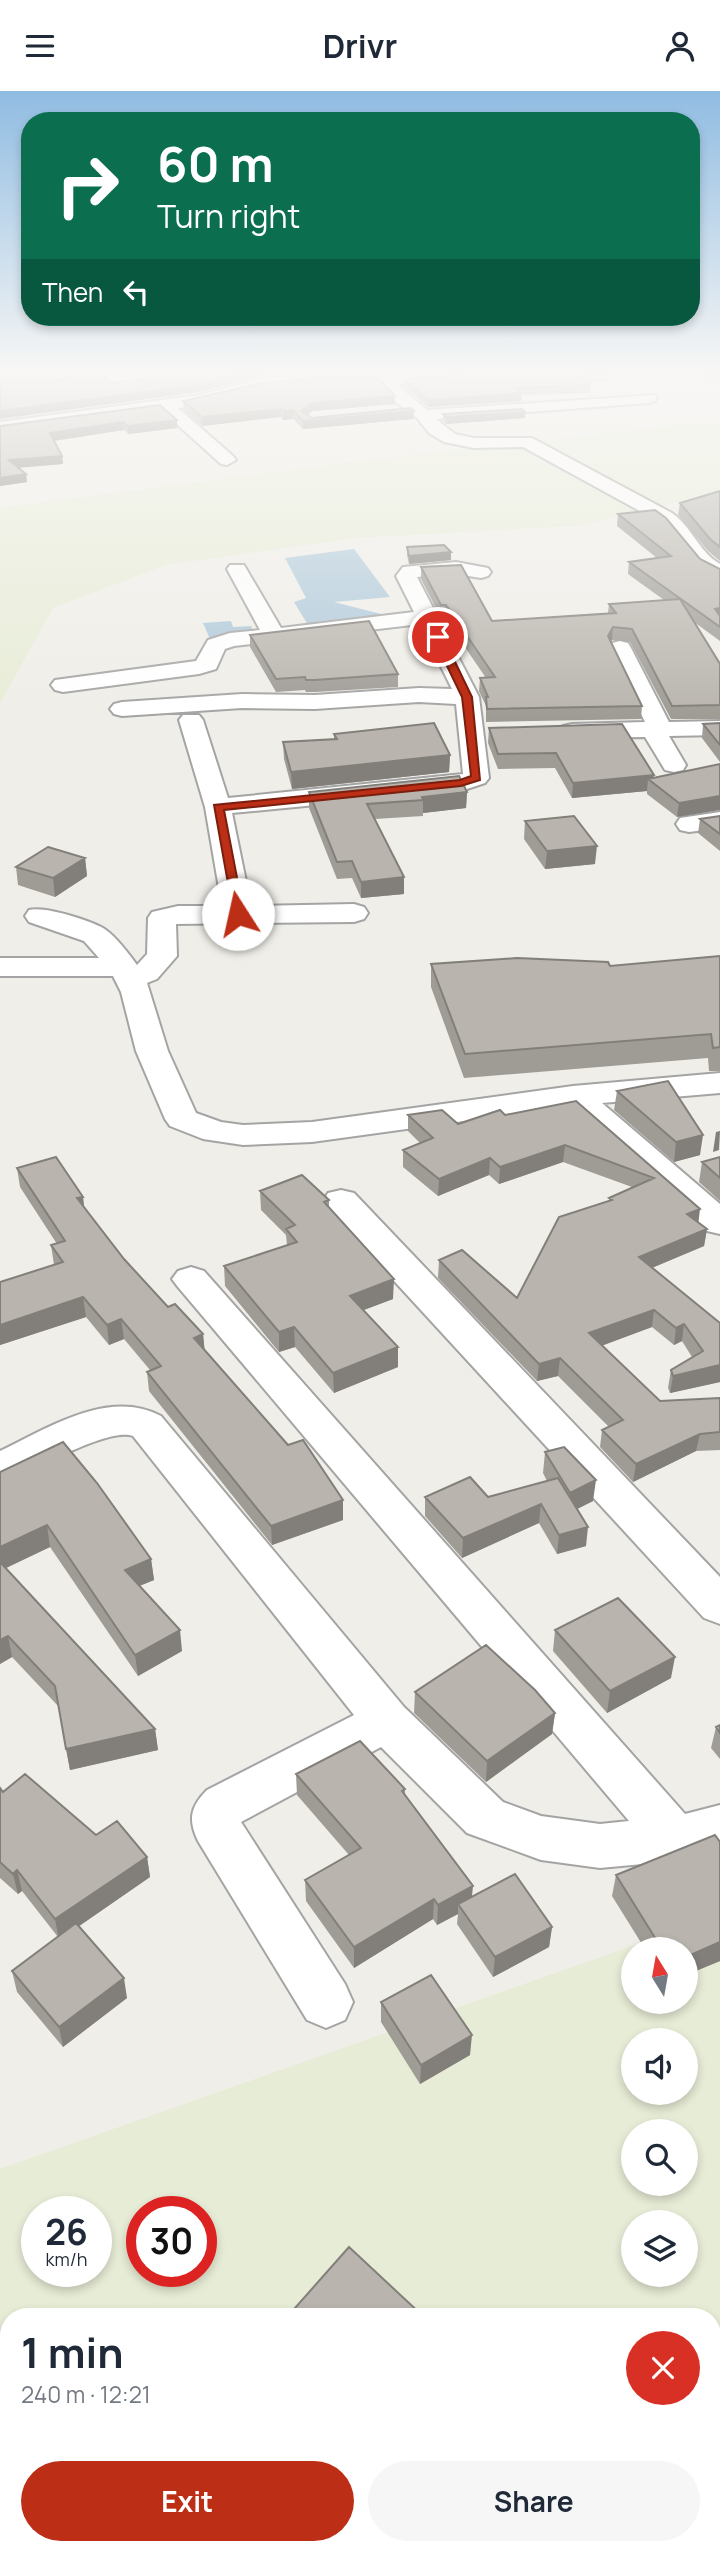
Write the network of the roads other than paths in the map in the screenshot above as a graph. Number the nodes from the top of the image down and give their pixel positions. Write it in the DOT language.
graph roads {
  1 [pos="609,487"];
  2 [pos="689,509"];
  3 [pos="665,517"];
  4 [pos="237,569"];
  5 [pos="481,572"];
  6 [pos="720,573"];
  7 [pos="428,617"];
  8 [pos="273,633"];
  9 [pos="620,648"];
  10 [pos="63,685"];
  11 [pos="467,697"];
  12 [pos="122,709"];
  13 [pos="191,720"];
  14 [pos="720,728"];
  15 [pos="657,730"];
  16 [pos="501,731"];
  17 [pos="542,731"];
  18 [pos="473,732"];
  19 [pos="674,765"];
  20 [pos="218,807"];
  21 [pos="720,820"];
  22 [pos="689,824"];
  23 [pos="354,913"];
  24 [pos="238,914"];
  25 [pos="39,916"];
  26 [pos="0,967"];
  27 [pos="126,974"];
  28 [pos="720,1083"];
  29 [pos="573,1096"];
  30 [pos="707,1166"];
  31 [pos="667,1177"];
  32 [pos="341,1201"];
  33 [pos="720,1223"];
  34 [pos="191,1279"];
  35 [pos="0,1468"];
  36 [pos="720,1606"];
  37 [pos="387,1721"];
  38 [pos="697,1833"];
  39 [pos="326,2002"];
  1 -- 3 [label="street"];
  2 -- 3 [label="street"];
  3 -- 6 [label="street"];
  4 -- 8 [label="street"];
  5 -- 7 [label="street"];
  7 -- 8 [label="street"];
  7 -- 11 [label="street"];
  8 -- 10 [label="street"];
  9 -- 15 [label="street"];
  11 -- 12 [label="street"];
  11 -- 18 [label="street"];
  13 -- 20 [label="street"];
  14 -- 15 [label="street"];
  15 -- 17 [label="street"];
  15 -- 19 [label="street"];
  16 -- 18 [label="street"];
  18 -- 20 [label="street"];
  20 -- 24 [label="street"];
  21 -- 22 [label="street"];
  23 -- 24 [label="street"];
  24 -- 27 [label="street"];
  25 -- 27 [label="street"];
  26 -- 27 [label="street"];
  27 -- 29 [label="street"];
  28 -- 29 [label="street"];
  29 -- 31 [label="street"];
  30 -- 31 [label="street"];
  31 -- 33 [label="street"];
  32 -- 36 [label="street"];
  34 -- 38 [label="street"];
  35 -- 37 [label="street"];
  37 -- 38 [label="street"];
  37 -- 39 [label="street"];
}
